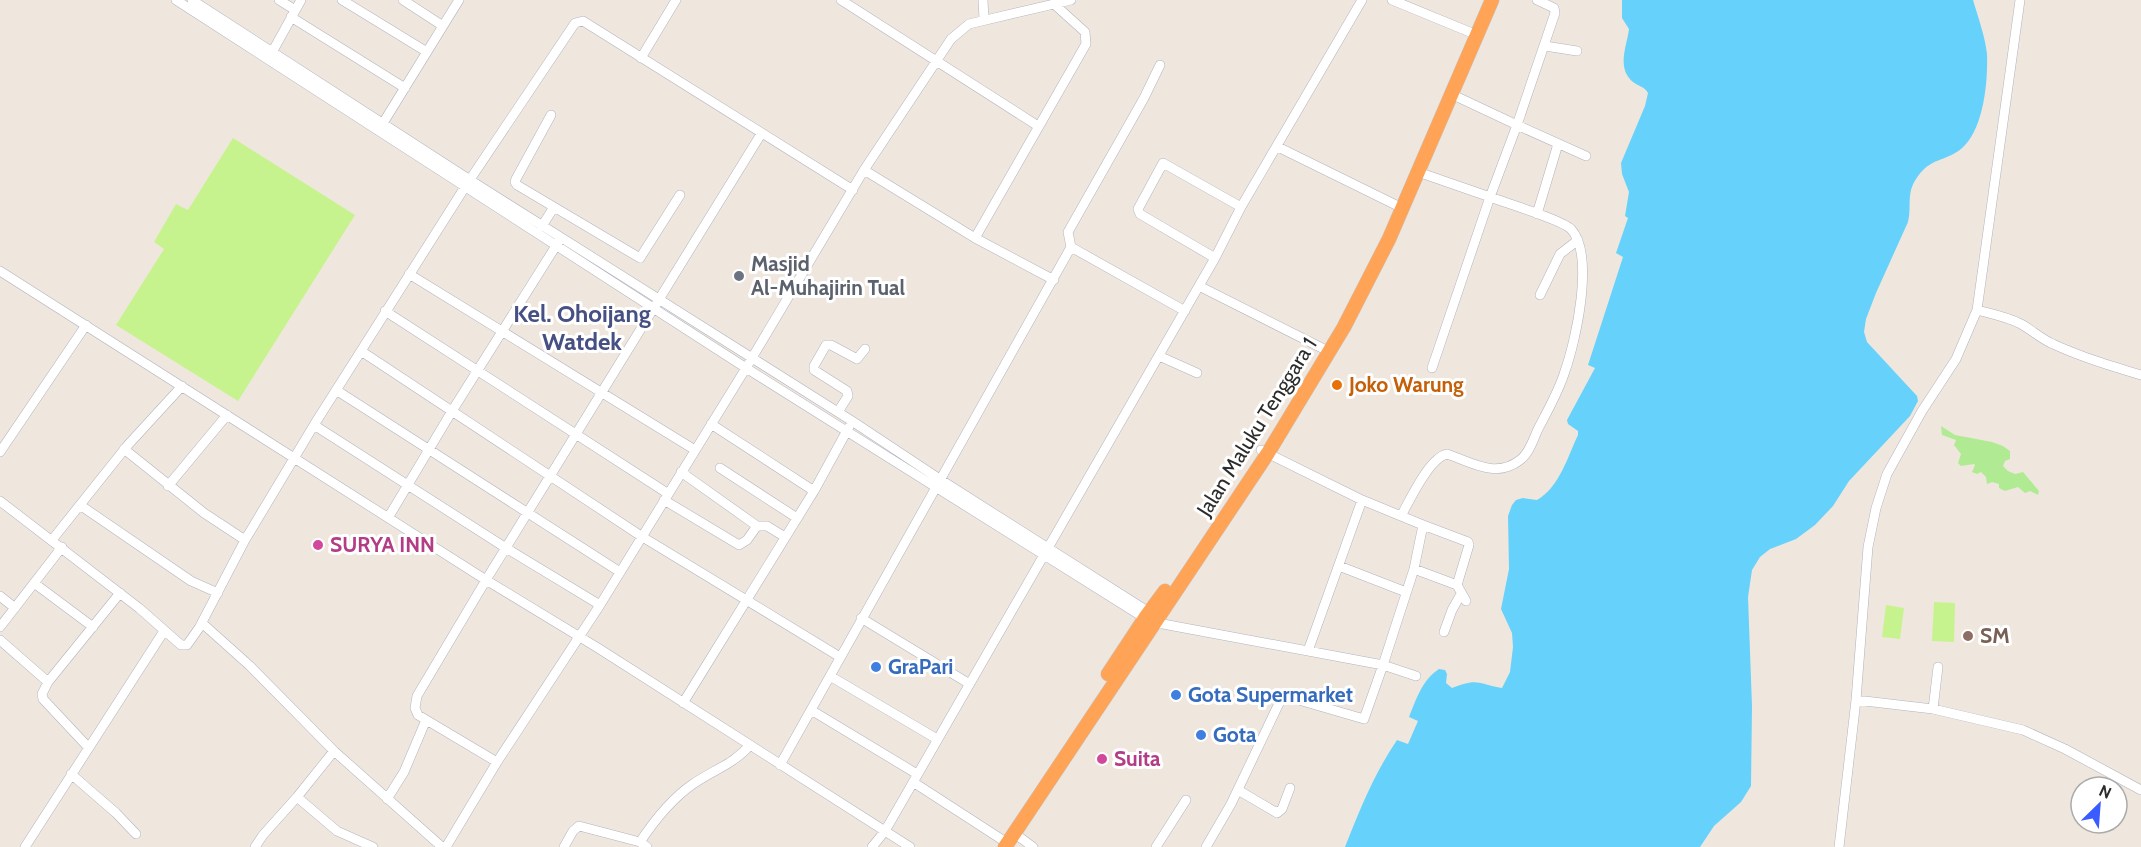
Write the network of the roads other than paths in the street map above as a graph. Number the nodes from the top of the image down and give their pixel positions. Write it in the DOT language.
graph roads {
  1 [pos="176,0"];
  2 [pos="192,0"];
  3 [pos="279,0"];
  4 [pos="301,0"];
  5 [pos="342,0"];
  6 [pos="403,0"];
  7 [pos="459,0"];
  8 [pos="676,0"];
  9 [pos="842,0"];
  10 [pos="983,0"];
  11 [pos="1071,0"];
  12 [pos="1362,0"];
  13 [pos="1392,0"];
  14 [pos="1483,0"];
  15 [pos="1492,0"];
  16 [pos="1537,0"];
  17 [pos="2020,0"];
  18 [pos="1053,4"];
  19 [pos="293,13"];
  20 [pos="984,19"];
  21 [pos="443,26"];
  22 [pos="1473,33"];
  23 [pos="1545,46"];
  24 [pos="427,51"];
  25 [pos="1577,51"];
  26 [pos="270,56"];
  27 [pos="641,58"];
  28 [pos="936,60"];
  29 [pos="1160,65"];
  30 [pos="405,88"];
  31 [pos="1451,94"];
  32 [pos="552,115"];
  33 [pos="1517,125"];
  34 [pos="1038,126"];
  35 [pos="381,127"];
  36 [pos="760,134"];
  37 [pos="1558,144"];
  38 [pos="1278,147"];
  39 [pos="1586,156"];
  40 [pos="864,170"];
  41 [pos="1418,172"];
  42 [pos="467,184"];
  43 [pos="853,190"];
  44 [pos="680,195"];
  45 [pos="1490,197"];
  46 [pos="1396,205"];
  47 [pos="554,207"];
  48 [pos="1241,207"];
  49 [pos="1537,214"];
  50 [pos="542,226"];
  51 [pos="975,238"];
  52 [pos="1578,240"];
  53 [pos="559,242"];
  54 [pos="1071,247"];
  55 [pos="1215,258"];
  56 [pos="0,271"];
  57 [pos="409,274"];
  58 [pos="1054,280"];
  59 [pos="1199,286"];
  60 [pos="1540,295"];
  61 [pos="660,299"];
  62 [pos="654,309"];
  63 [pos="1977,310"];
  64 [pos="386,311"];
  65 [pos="1185,311"];
  66 [pos="86,325"];
  67 [pos="502,332"];
  68 [pos="1322,348"];
  69 [pos="865,349"];
  70 [pos="361,351"];
  71 [pos="1159,356"];
  72 [pos="752,357"];
  73 [pos="746,368"];
  74 [pos="1432,368"];
  75 [pos="477,370"];
  76 [pos="1197,373"];
  77 [pos="2141,375"];
  78 [pos="182,386"];
  79 [pos="336,390"];
  80 [pos="600,393"];
  81 [pos="452,411"];
  82 [pos="838,412"];
  83 [pos="227,415"];
  84 [pos="852,421"];
  85 [pos="711,424"];
  86 [pos="314,425"];
  87 [pos="847,430"];
  88 [pos="576,435"];
  89 [pos="124,449"];
  90 [pos="429,450"];
  91 [pos="695,450"];
  92 [pos="0,452"];
  93 [pos="1264,452"];
  94 [pos="296,457"];
  95 [pos="720,468"];
  96 [pos="681,472"];
  97 [pos="550,476"];
  98 [pos="939,484"];
  99 [pos="406,485"];
  100 [pos="168,486"];
  101 [pos="814,491"];
  102 [pos="666,497"];
  103 [pos="1362,500"];
  104 [pos="0,501"];
  105 [pos="80,505"];
  106 [pos="528,514"];
  107 [pos="1401,516"];
  108 [pos="388,518"];
  109 [pos="797,518"];
  110 [pos="1423,525"];
  111 [pos="757,526"];
  112 [pos="641,536"];
  113 [pos="785,537"];
  114 [pos="52,540"];
  115 [pos="245,540"];
  116 [pos="62,548"];
  117 [pos="506,548"];
  118 [pos="1046,551"];
  119 [pos="1339,566"];
  120 [pos="1414,569"];
  121 [pos="620,572"];
  122 [pos="486,580"];
  123 [pos="34,583"];
  124 [pos="1406,592"];
  125 [pos="120,593"];
  126 [pos="218,593"];
  127 [pos="1461,593"];
  128 [pos="0,596"];
  129 [pos="746,602"];
  130 [pos="600,605"];
  131 [pos="15,608"];
  132 [pos="861,618"];
  133 [pos="1154,619"];
  134 [pos="202,623"];
  135 [pos="0,627"];
  136 [pos="93,627"];
  137 [pos="164,631"];
  138 [pos="1444,632"];
  139 [pos="580,636"];
  140 [pos="0,640"];
  141 [pos="1308,651"];
  142 [pos="840,657"];
  143 [pos="1383,666"];
  144 [pos="1938,667"];
  145 [pos="830,676"];
  146 [pos="1416,676"];
  147 [pos="48,682"];
  148 [pos="968,683"];
  149 [pos="1856,700"];
  150 [pos="683,703"];
  151 [pos="1933,709"];
  152 [pos="811,710"];
  153 [pos="426,720"];
  154 [pos="937,739"];
  155 [pos="750,745"];
  156 [pos="88,747"];
  157 [pos="334,751"];
  158 [pos="497,762"];
  159 [pos="780,765"];
  160 [pos="71,774"];
  161 [pos="915,778"];
  162 [pos="1290,788"];
  163 [pos="1238,790"];
  164 [pos="2141,790"];
  165 [pos="297,797"];
  166 [pos="387,799"];
  167 [pos="1186,800"];
  168 [pos="885,831"];
  169 [pos="1014,833"];
  170 [pos="136,834"];
  171 [pos="1001,844"];
  172 [pos="644,845"];
  173 [pos="26,847"];
  174 [pos="255,847"];
  175 [pos="373,847"];
  176 [pos="444,847"];
  177 [pos="564,847"];
  178 [pos="872,847"];
  179 [pos="910,847"];
  180 [pos="1033,847"];
  181 [pos="1155,847"];
  182 [pos="1206,847"];
  183 [pos="1839,847"];
  1 -- 26 [label="street"];
  2 -- 26 [label="street"];
  3 -- 19 [label="street"];
  4 -- 19 [label="street"];
  5 -- 24 [label="street"];
  6 -- 21 [label="street"];
  7 -- 21 [label="street"];
  8 -- 27 [label="street"];
  9 -- 28 [label="street"];
  10 -- 20 [label="street"];
  11 -- 18 [label="street"];
  12 -- 38 [label="street"];
  13 -- 22 [label="street"];
  14 -- 22 [label="highway, Jalan Maluku Tenggara 1"];
  15 -- 22 [label="highway, Jalan Maluku Tenggara 1"];
  16 -- 23 [label="street"];
  17 -- 63 [label="street"];
  18 -- 20 [label="street"];
  18 -- 34 [label="street"];
  19 -- 26 [label="street"];
  19 -- 30 [label="street"];
  20 -- 28 [label="street"];
  21 -- 24 [label="street"];
  22 -- 31 [label="highway, Jalan Maluku Tenggara 1"];
  22 -- 46 [label="highway, Jalan Maluku Tenggara 1"];
  23 -- 25 [label="street"];
  23 -- 33 [label="street"];
  24 -- 30 [label="street"];
  26 -- 35 [label="street"];
  27 -- 36 [label="street"];
  27 -- 42 [label="street"];
  28 -- 34 [label="street"];
  28 -- 40 [label="street"];
  29 -- 54 [label="street"];
  30 -- 35 [label="street"];
  31 -- 33 [label="street"];
  31 -- 41 [label="highway, Jalan Maluku Tenggara 1"];
  32 -- 47 [label="street"];
  33 -- 37 [label="street"];
  33 -- 45 [label="street"];
  34 -- 51 [label="street"];
  35 -- 42 [label="street"];
  36 -- 43 [label="street"];
  36 -- 61 [label="street"];
  37 -- 39 [label="street"];
  37 -- 49 [label="street"];
  38 -- 46 [label="street"];
  38 -- 48 [label="street"];
  40 -- 43 [label="street"];
  40 -- 51 [label="street"];
  41 -- 45 [label="street"];
  41 -- 93 [label="highway, Jalan Maluku Tenggara 1"];
  42 -- 50 [label="street"];
  42 -- 53 [label="street"];
  42 -- 57 [label="street"];
  43 -- 72 [label="street"];
  44 -- 47 [label="street"];
  45 -- 49 [label="street"];
  45 -- 74 [label="street"];
  46 -- 68 [label="highway, Jalan Maluku Tenggara 1"];
  47 -- 50 [label="street"];
  48 -- 55 [label="street"];
  48 -- 55 [label="street"];
  49 -- 52 [label="street"];
  50 -- 53 [label="street"];
  51 -- 58 [label="street"];
  52 -- 60 [label="street"];
  52 -- 107 [label="street"];
  53 -- 61 [label="street"];
  53 -- 62 [label="street"];
  53 -- 67 [label="street"];
  54 -- 58 [label="street"];
  54 -- 65 [label="street"];
  55 -- 59 [label="street"];
  56 -- 66 [label="street"];
  57 -- 64 [label="street"];
  57 -- 67 [label="street"];
  58 -- 98 [label="street"];
  59 -- 65 [label="street"];
  59 -- 68 [label="street"];
  61 -- 62 [label="street"];
  61 -- 72 [label="street"];
  62 -- 73 [label="street"];
  62 -- 80 [label="street"];
  63 -- 77 [label="street"];
  63 -- 149 [label="street"];
  64 -- 70 [label="street"];
  64 -- 75 [label="street"];
  65 -- 71 [label="street"];
  66 -- 78 [label="street"];
  66 -- 92 [label="street"];
  67 -- 75 [label="street"];
  67 -- 80 [label="street"];
  68 -- 93 [label="highway, Jalan Maluku Tenggara 1"];
  69 -- 82 [label="street"];
  70 -- 79 [label="street"];
  70 -- 81 [label="street"];
  71 -- 76 [label="street"];
  71 -- 118 [label="street"];
  72 -- 73 [label="street"];
  72 -- 82 [label="street"];
  73 -- 85 [label="street"];
  73 -- 87 [label="street"];
  75 -- 81 [label="street"];
  75 -- 88 [label="street"];
  78 -- 83 [label="street"];
  78 -- 89 [label="street"];
  79 -- 86 [label="street"];
  79 -- 90 [label="street"];
  80 -- 88 [label="street"];
  80 -- 91 [label="street"];
  81 -- 90 [label="street"];
  81 -- 97 [label="street"];
  82 -- 84 [label="street"];
  83 -- 94 [label="street"];
  83 -- 100 [label="street"];
  84 -- 87 [label="street"];
  84 -- 98 [label="street"];
  85 -- 91 [label="street"];
  85 -- 101 [label="street"];
  86 -- 94 [label="street"];
  86 -- 99 [label="street"];
  87 -- 98 [label="street"];
  87 -- 101 [label="street"];
  88 -- 97 [label="street"];
  88 -- 102 [label="street"];
  89 -- 100 [label="street"];
  89 -- 105 [label="street"];
  90 -- 99 [label="street"];
  90 -- 106 [label="street"];
  91 -- 96 [label="street"];
  93 -- 103 [label="street"];
  93 -- 133 [label="highway, Jalan Maluku Tenggara 1"];
  94 -- 108 [label="street"];
  94 -- 115 [label="street"];
  95 -- 109 [label="street"];
  96 -- 102 [label="street"];
  96 -- 111 [label="street"];
  97 -- 106 [label="street"];
  97 -- 112 [label="street"];
  98 -- 118 [label="street"];
  98 -- 132 [label="street"];
  99 -- 108 [label="street"];
  99 -- 117 [label="street"];
  100 -- 115 [label="street"];
  101 -- 109 [label="street"];
  102 -- 111 [label="street"];
  102 -- 112 [label="street"];
  103 -- 107 [label="street"];
  103 -- 119 [label="street"];
  104 -- 114 [label="street"];
  105 -- 114 [label="street"];
  105 -- 126 [label="street"];
  106 -- 117 [label="street"];
  106 -- 121 [label="street"];
  107 -- 110 [label="street"];
  108 -- 122 [label="street"];
  109 -- 113 [label="street"];
  110 -- 120 [label="street"];
  110 -- 127 [label="street"];
  111 -- 113 [label="street"];
  112 -- 121 [label="street"];
  112 -- 129 [label="street"];
  113 -- 129 [label="street"];
  114 -- 116 [label="street"];
  115 -- 126 [label="street"];
  116 -- 123 [label="street"];
  116 -- 125 [label="street"];
  117 -- 122 [label="street"];
  117 -- 130 [label="street"];
  118 -- 133 [label="street"];
  118 -- 148 [label="street"];
  119 -- 124 [label="street"];
  119 -- 141 [label="street"];
  120 -- 124 [label="street"];
  120 -- 127 [label="street"];
  121 -- 130 [label="street"];
  122 -- 139 [label="street"];
  122 -- 153 [label="street"];
  123 -- 131 [label="street"];
  123 -- 136 [label="street"];
  124 -- 143 [label="street"];
  125 -- 136 [label="street"];
  125 -- 137 [label="street"];
  126 -- 134 [label="street"];
  127 -- 138 [label="street"];
  128 -- 131 [label="street"];
  129 -- 142 [label="street"];
  129 -- 150 [label="street"];
  130 -- 139 [label="street"];
  131 -- 135 [label="street"];
  132 -- 142 [label="street"];
  132 -- 148 [label="street"];
  133 -- 141 [label="street"];
  133 -- 169 [label="highway, Jalan Maluku Tenggara 1"];
  133 -- 171 [label="highway, Jalan Maluku Tenggara 1"];
  134 -- 137 [label="street"];
  134 -- 157 [label="street"];
  136 -- 147 [label="street"];
  137 -- 156 [label="street"];
  139 -- 150 [label="street"];
  139 -- 158 [label="street"];
  140 -- 147 [label="street"];
  141 -- 143 [label="street"];
  142 -- 145 [label="street"];
  143 -- 146 [label="street"];
  143 -- 163 [label="street"];
  144 -- 151 [label="street"];
  145 -- 152 [label="street"];
  145 -- 154 [label="street"];
  147 -- 156 [label="street"];
  148 -- 154 [label="street"];
  149 -- 151 [label="street"];
  149 -- 183 [label="street"];
  150 -- 155 [label="street"];
  151 -- 164 [label="street"];
  152 -- 159 [label="street"];
  152 -- 161 [label="street"];
  153 -- 158 [label="street"];
  153 -- 166 [label="street"];
  154 -- 161 [label="street"];
  155 -- 159 [label="street"];
  155 -- 172 [label="street"];
  156 -- 160 [label="street"];
  157 -- 165 [label="street"];
  157 -- 166 [label="street"];
  158 -- 176 [label="street"];
  159 -- 168 [label="street"];
  160 -- 170 [label="street"];
  160 -- 173 [label="street"];
  161 -- 168 [label="street"];
  161 -- 171 [label="street"];
  162 -- 163 [label="street"];
  163 -- 182 [label="street"];
  165 -- 174 [label="street"];
  165 -- 175 [label="street"];
  166 -- 176 [label="street"];
  167 -- 181 [label="street"];
  168 -- 178 [label="street"];
  168 -- 179 [label="street"];
  169 -- 171 [label="highway, Jalan Maluku Tenggara 1"];
  169 -- 180 [label="street"];
  172 -- 177 [label="street"];
}
